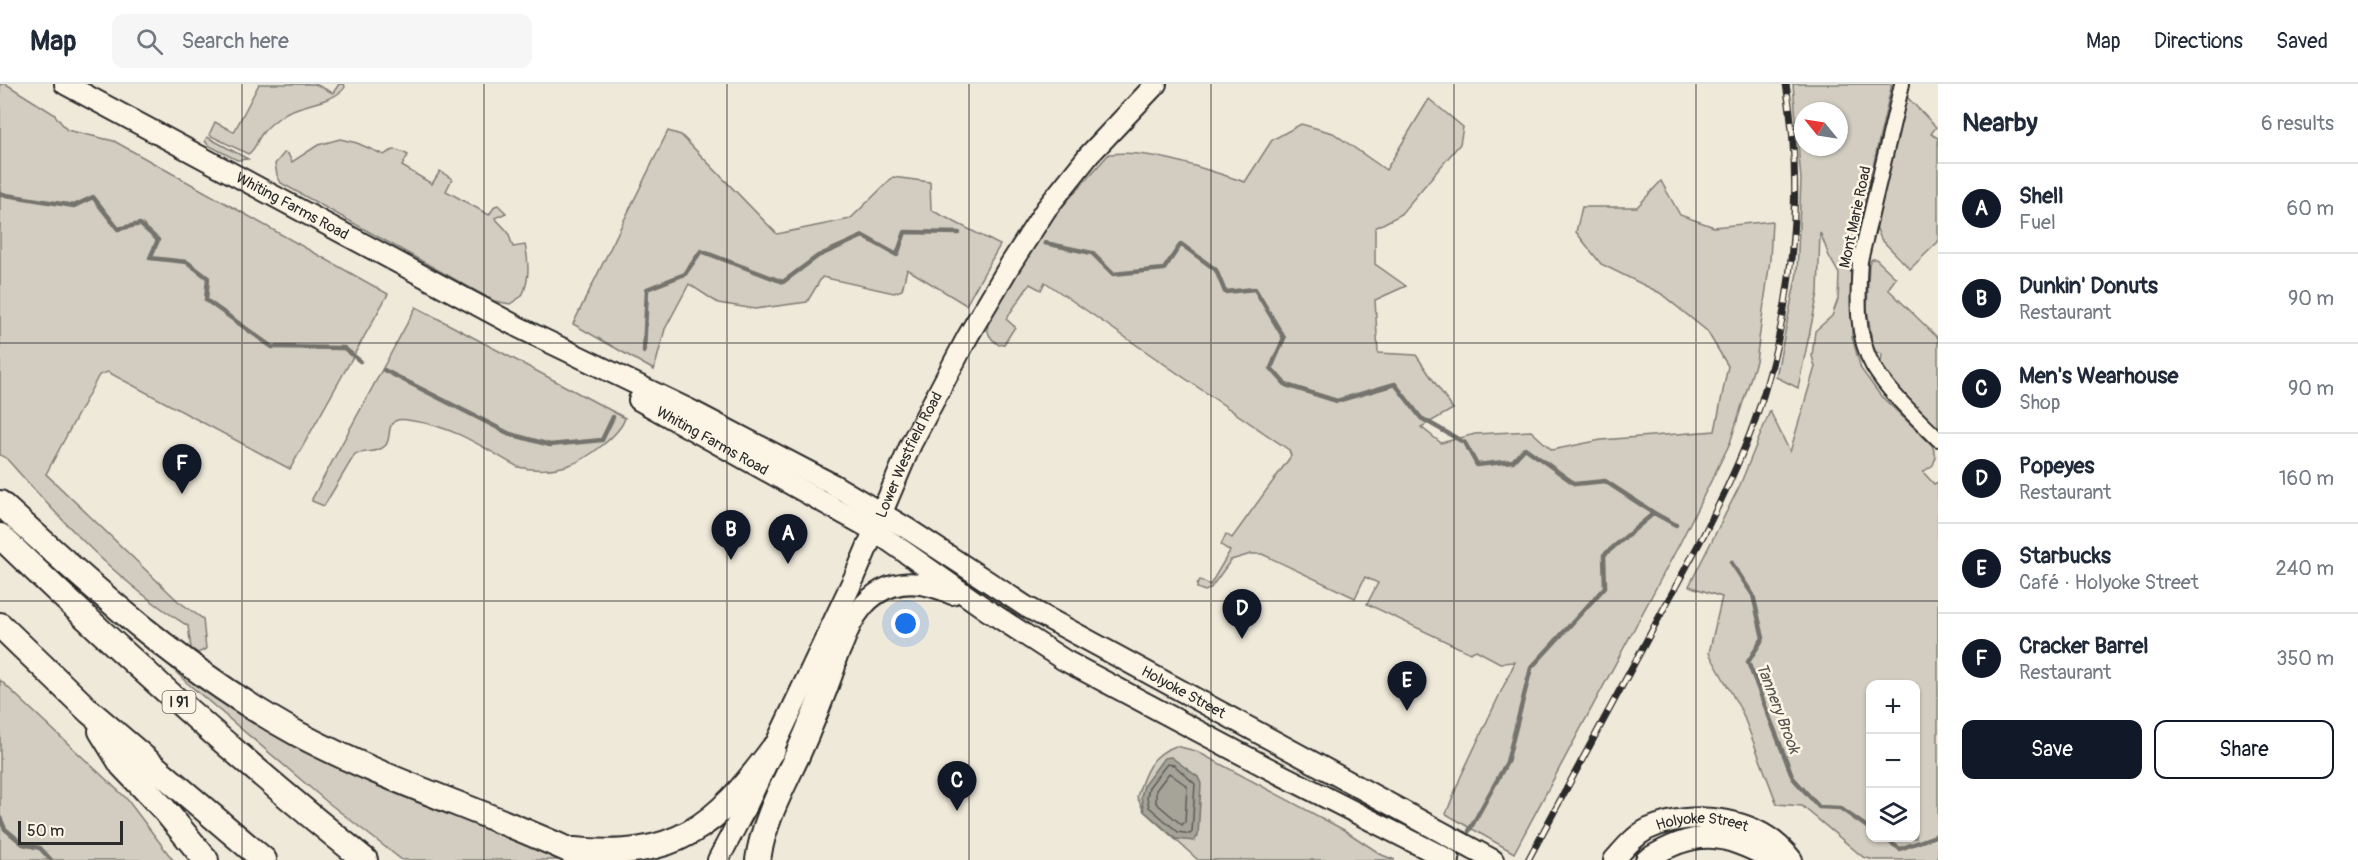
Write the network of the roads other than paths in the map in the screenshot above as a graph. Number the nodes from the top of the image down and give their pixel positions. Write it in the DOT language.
graph roads {
  1 [pos="1156,84"];
  2 [pos="1902,84"];
  3 [pos="70,85"];
  4 [pos="1938,439"];
  5 [pos="0,503"];
  6 [pos="878,521"];
  7 [pos="0,536"];
  8 [pos="987,610"];
  9 [pos="0,625"];
  10 [pos="833,666"];
  11 [pos="794,703"];
  12 [pos="89,711"];
  13 [pos="773,749"];
  14 [pos="567,849"];
  15 [pos="206,860"];
  16 [pos="264,860"];
  17 [pos="365,860"];
  18 [pos="590,860"];
  19 [pos="718,860"];
  20 [pos="758,860"];
  21 [pos="1449,860"];
  22 [pos="1493,860"];
  23 [pos="1614,860"];
  24 [pos="1646,860"];
  25 [pos="1773,860"];
  26 [pos="1792,860"];
  1 -- 6 [label="street, Lower Westfield Road"];
  2 -- 4 [label="street, Mont Marie Road"];
  3 -- 6 [label="street, Whiting Farms Road"];
  5 -- 14 [label="highway"];
  6 -- 8 [label="street, Holyoke Street"];
  6 -- 11 [label="street, Lower Westfield Road"];
  6 -- 22 [label="street, Holyoke Street"];
  7 -- 17 [label="highway, I 91"];
  8 -- 10 [label="street"];
  8 -- 21 [label="street, Holyoke Street"];
  9 -- 12 [label="highway"];
  10 -- 11 [label="street"];
  10 -- 20 [label="highway"];
  11 -- 13 [label="street, Lower Westfield Road"];
  12 -- 15 [label="highway"];
  12 -- 16 [label="highway"];
  13 -- 14 [label="highway"];
  13 -- 19 [label="street, Lower Westfield Road"];
  14 -- 18 [label="highway"];
  23 -- 26 [label="street, Holyoke Street"];
  24 -- 25 [label="street, Holyoke Street"];
}
